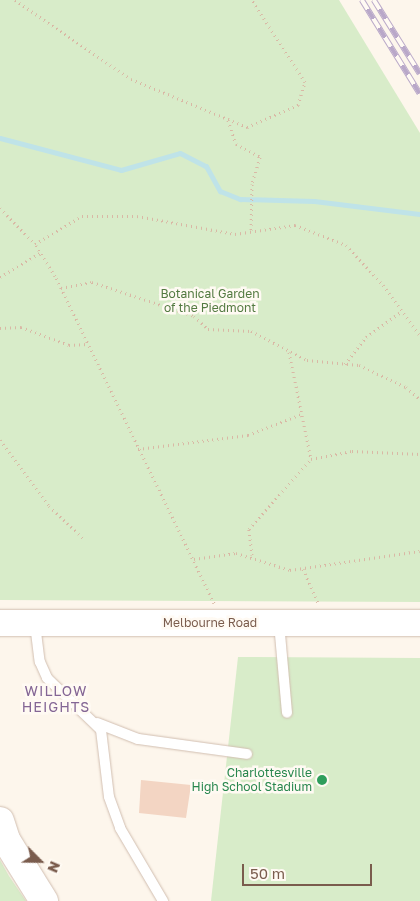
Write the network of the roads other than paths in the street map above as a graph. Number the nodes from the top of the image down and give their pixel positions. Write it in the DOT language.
graph roads {
  1 [pos="0,623"];
  2 [pos="279,623"];
  3 [pos="420,623"];
  4 [pos="35,624"];
  5 [pos="287,713"];
  6 [pos="96,723"];
  7 [pos="247,754"];
  8 [pos="0,820"];
  9 [pos="44,901"];
  10 [pos="164,901"];
  1 -- 4 [label="street, Melbourne Road"];
  2 -- 3 [label="street, Melbourne Road"];
  2 -- 4 [label="street, Melbourne Road"];
  2 -- 5 [label="lane"];
  4 -- 6 [label="lane"];
  6 -- 7 [label="lane"];
  6 -- 10 [label="lane"];
  8 -- 9 [label="main road"];
}
